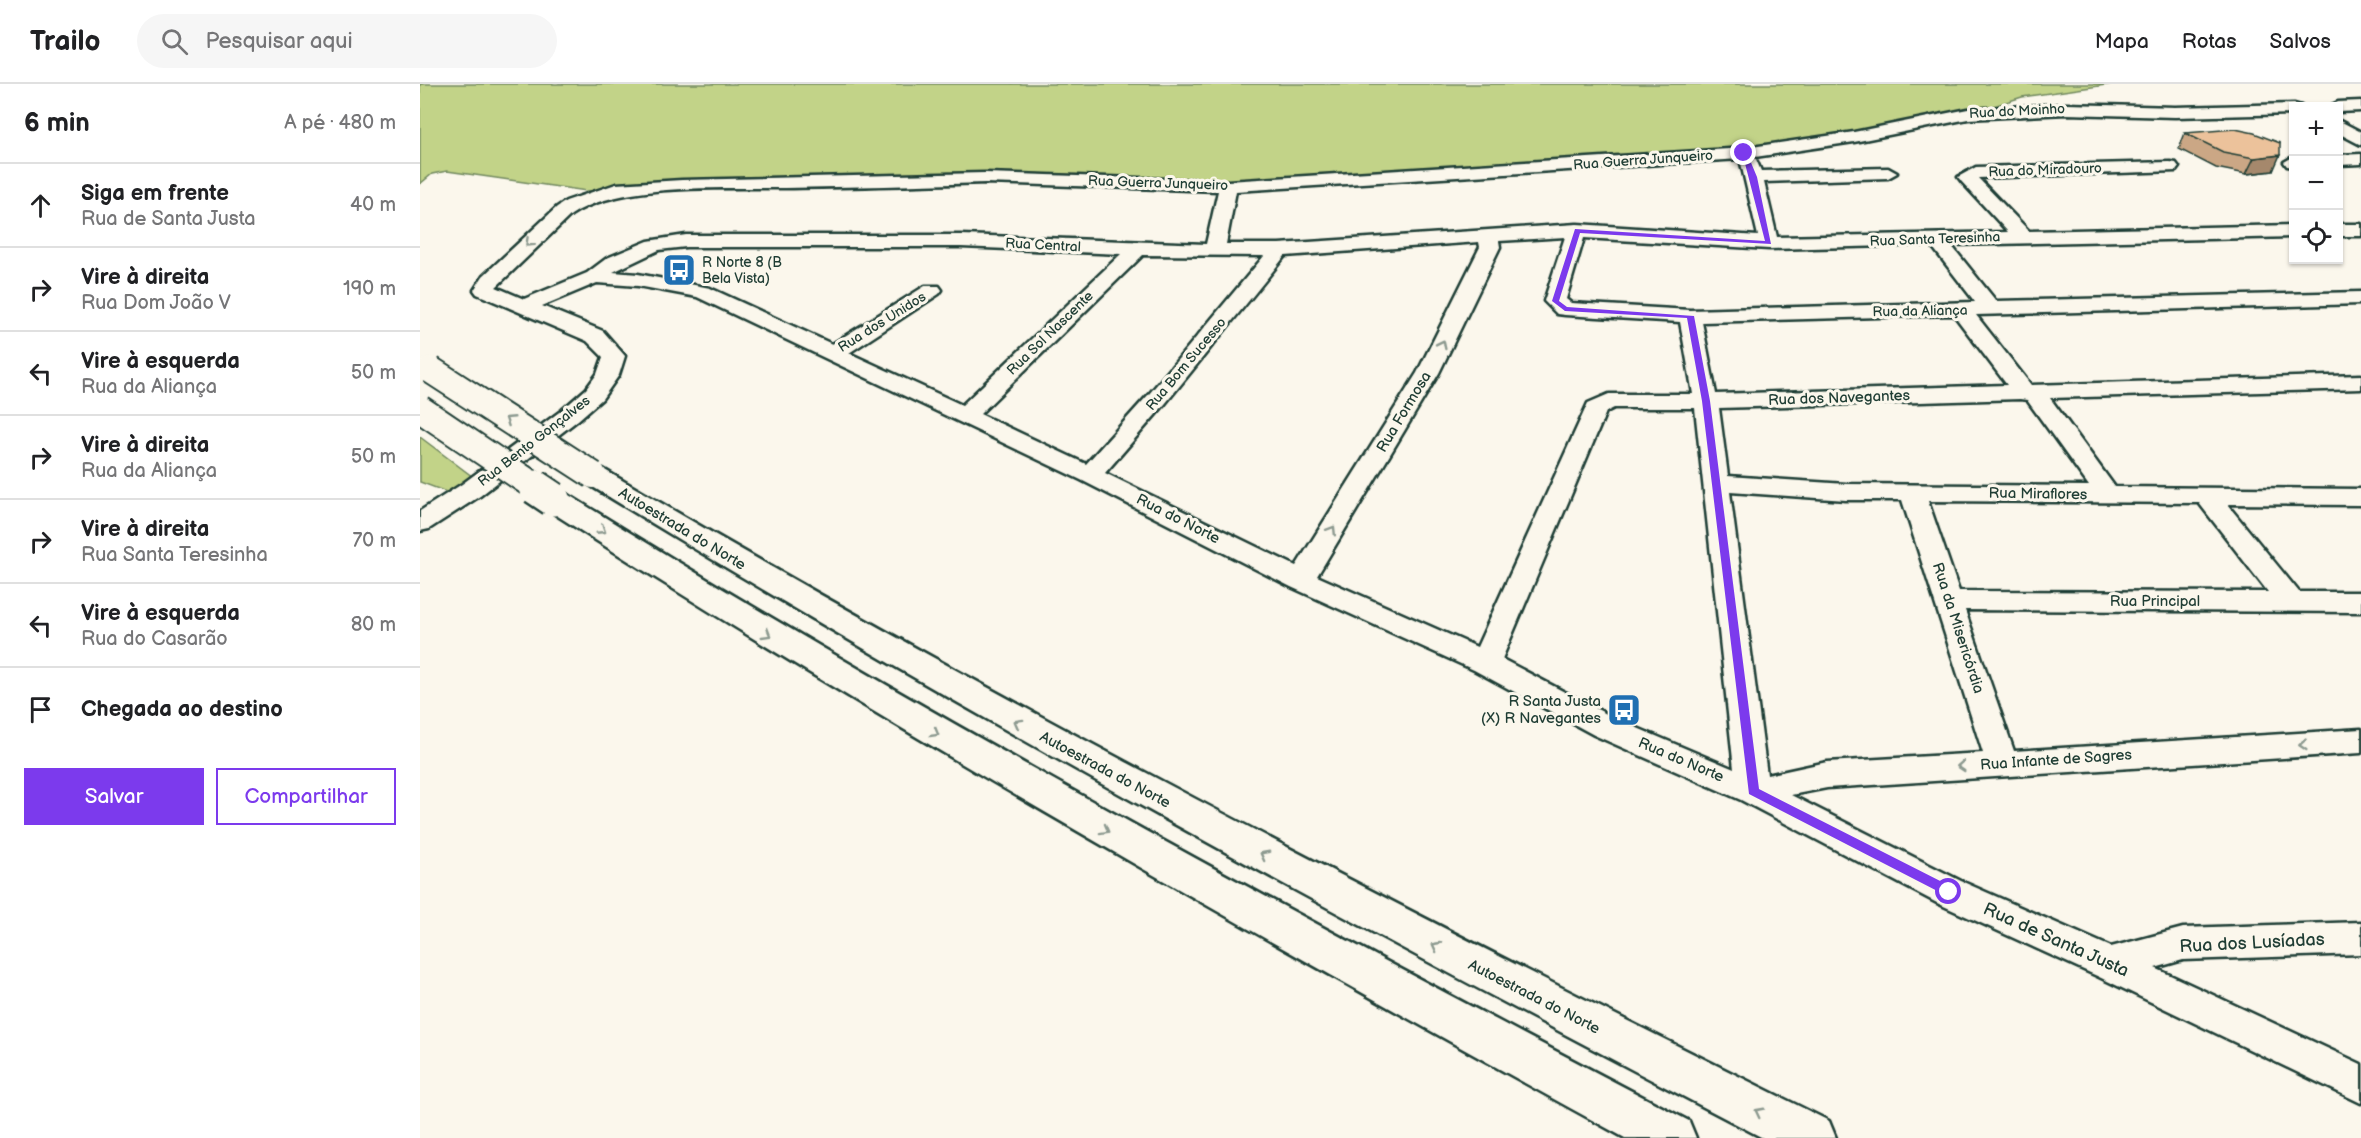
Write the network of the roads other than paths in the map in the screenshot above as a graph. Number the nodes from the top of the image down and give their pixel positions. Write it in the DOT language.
graph roads {
  1 [pos="2361,106"];
  2 [pos="2343,107"];
  3 [pos="2289,109"];
  4 [pos="2343,128"];
  5 [pos="2361,140"];
  6 [pos="1744,153"];
  7 [pos="2361,159"];
  8 [pos="2343,160"];
  9 [pos="2170,167"];
  10 [pos="1888,173"];
  11 [pos="1754,177"];
  12 [pos="1228,186"];
  13 [pos="573,205"];
  14 [pos="1577,230"];
  15 [pos="2289,231"];
  16 [pos="1488,237"];
  17 [pos="2024,237"];
  18 [pos="1937,240"];
  19 [pos="1769,243"];
  20 [pos="1138,249"];
  21 [pos="1215,250"];
  22 [pos="1279,250"];
  23 [pos="594,277"];
  24 [pos="932,290"];
  25 [pos="2361,298"];
  26 [pos="523,307"];
  27 [pos="1991,309"];
  28 [pos="1962,310"];
  29 [pos="1690,316"];
  30 [pos="832,354"];
  31 [pos="426,366"];
  32 [pos="2361,382"];
  33 [pos="2029,393"];
  34 [pos="1706,401"];
  35 [pos="420,409"];
  36 [pos="963,417"];
  37 [pos="1090,475"];
  38 [pos="1716,483"];
  39 [pos="1912,493"];
  40 [pos="2108,495"];
  41 [pos="2207,496"];
  42 [pos="2361,497"];
  43 [pos="420,523"];
  44 [pos="1301,579"];
  45 [pos="1950,600"];
  46 [pos="2290,600"];
  47 [pos="2361,602"];
  48 [pos="1485,663"];
  49 [pos="2361,741"];
  50 [pos="2003,764"];
  51 [pos="1753,791"];
  52 [pos="2361,938"];
  53 [pos="2109,964"];
  54 [pos="2361,1084"];
  55 [pos="1672,1138"];
  56 [pos="1812,1138"];
  1 -- 2 [label="street"];
  3 -- 6 [label="street, Rua do Moinho"];
  4 -- 5 [label="street"];
  6 -- 11 [label="street"];
  6 -- 12 [label="street, Rua Guerra Junqueiro"];
  7 -- 8 [label="street"];
  9 -- 17 [label="street, Rua do Miradouro"];
  10 -- 11 [label="street"];
  11 -- 19 [label="street"];
  12 -- 13 [label="street, Rua Guerra Junqueiro"];
  12 -- 21 [label="street"];
  13 -- 26 [label="street, Rua Bento Gonçalves, one-way"];
  14 -- 16 [label="street, Rua Central"];
  14 -- 19 [label="street, Rua Santa Teresinha"];
  14 -- 29 [label="street, Rua da Aliança"];
  15 -- 17 [label="street, Rua Santa Teresinha"];
  16 -- 22 [label="street, Rua Central"];
  44 -- 16 [label="street, Rua Formosa, one-way"];
  17 -- 18 [label="street, Rua Santa Teresinha"];
  18 -- 19 [label="street, Rua Santa Teresinha"];
  18 -- 27 [label="street"];
  20 -- 21 [label="street, Rua Central"];
  20 -- 23 [label="street, Rua Central"];
  20 -- 36 [label="street, Rua Sol Nascente"];
  21 -- 22 [label="street, Rua Central"];
  22 -- 37 [label="street, Rua Bom Sucesso"];
  23 -- 26 [label="street, Rua Central"];
  23 -- 30 [label="street, Rua do Norte"];
  24 -- 30 [label="street, Rua dos Unidos"];
  25 -- 27 [label="street, Rua da Aliança"];
  26 -- 43 [label="street, Rua Bento Gonçalves"];
  27 -- 28 [label="street, Rua da Aliança"];
  28 -- 29 [label="street, Rua da Aliança"];
  28 -- 33 [label="street"];
  29 -- 34 [label="street"];
  30 -- 36 [label="street, Rua do Norte"];
  56 -- 31 [label="highway, Autoestrada do Norte, one-way, bridge"];
  32 -- 33 [label="street, Rua dos Navegantes"];
  33 -- 34 [label="street, Rua dos Navegantes"];
  33 -- 40 [label="street"];
  34 -- 38 [label="street"];
  34 -- 48 [label="street, Rua dos Navegantes"];
  35 -- 55 [label="highway, one-way, bridge"];
  36 -- 37 [label="street, Rua do Norte"];
  37 -- 44 [label="street, Rua do Norte"];
  38 -- 39 [label="street, Rua Miraflores"];
  38 -- 51 [label="street"];
  39 -- 40 [label="street, Rua Miraflores"];
  39 -- 45 [label="street, Rua da Misericórdia"];
  40 -- 41 [label="street, Rua Miraflores"];
  41 -- 42 [label="street, Rua Miraflores"];
  41 -- 46 [label="street"];
  44 -- 48 [label="street, Rua do Norte"];
  45 -- 46 [label="street, Rua Principal"];
  45 -- 50 [label="street, Rua da Misericórdia"];
  46 -- 47 [label="street, Rua Principal"];
  48 -- 51 [label="street, Rua do Norte"];
  49 -- 50 [label="street, Rua Infante de Sagres, one-way"];
  50 -- 51 [label="street, Rua Infante de Sagres, one-way"];
  51 -- 53 [label="street, Rua de Santa Justa"];
  52 -- 53 [label="street, Rua dos Lusíadas"];
  53 -- 54 [label="street, Rua de Santa Justa"];
}
